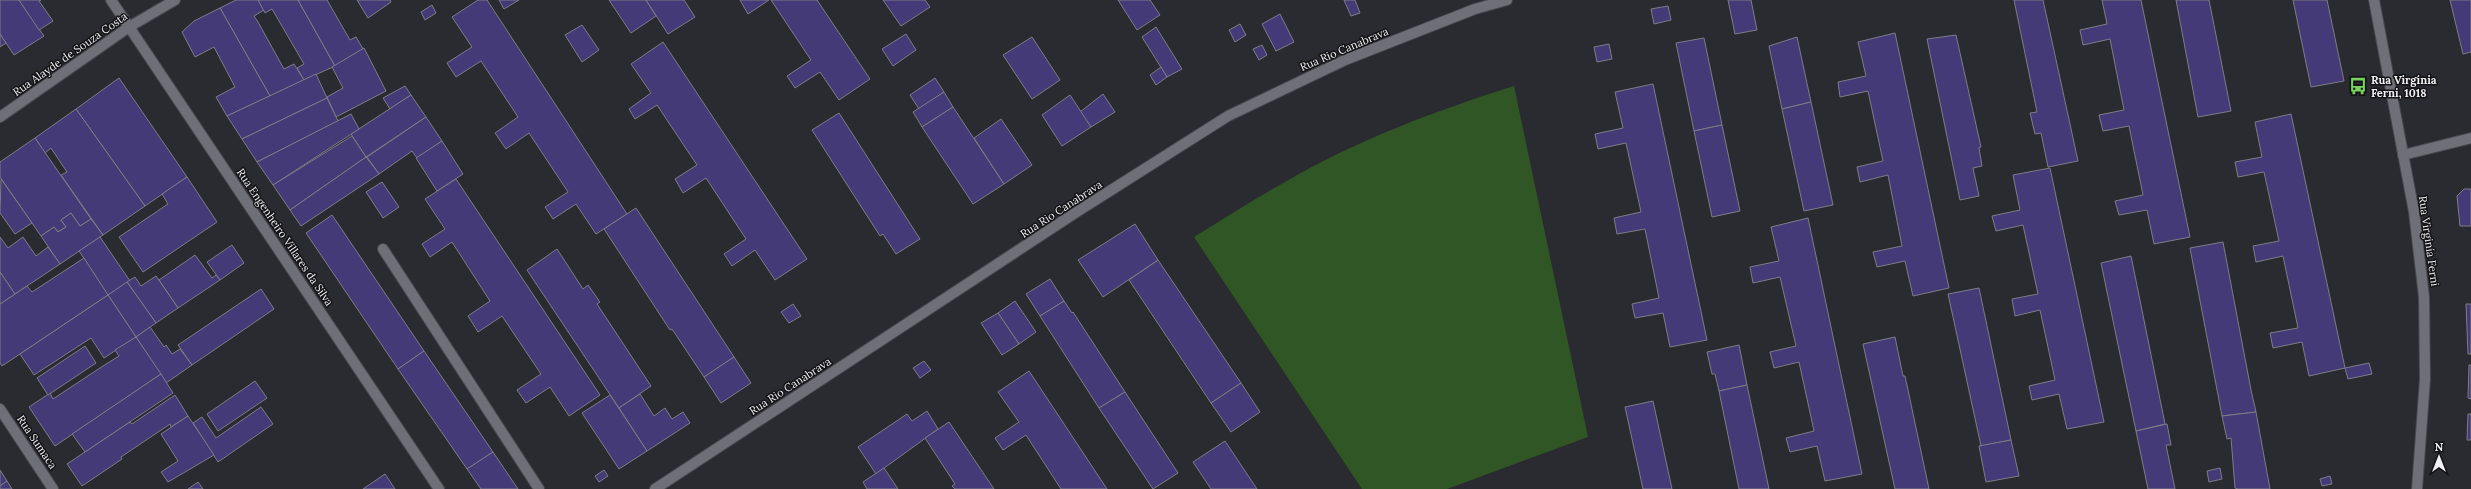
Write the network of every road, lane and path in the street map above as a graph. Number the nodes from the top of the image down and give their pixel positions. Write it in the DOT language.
graph roads {
  1 [pos="111,0"];
  2 [pos="175,0"];
  3 [pos="1507,0"];
  4 [pos="2374,0"];
  5 [pos="129,27"];
  6 [pos="0,117"];
  7 [pos="2471,138"];
  8 [pos="2403,155"];
  9 [pos="383,249"];
  10 [pos="0,409"];
  11 [pos="53,489"];
  12 [pos="438,489"];
  13 [pos="539,489"];
  14 [pos="655,489"];
  15 [pos="2417,489"];
  1 -- 5 [label="street, Rua Engenheiro Villares da Silva"];
  2 -- 5 [label="street, Rua Alayde de Souza Costa"];
  3 -- 14 [label="street, Rua Rio Canabrava"];
  4 -- 8 [label="street, Rua Virginía Ferni"];
  5 -- 6 [label="street, Rua Alayde de Souza Costa"];
  5 -- 12 [label="street, Rua Engenheiro Villares da Silva"];
  7 -- 8 [label="street"];
  8 -- 15 [label="street, Rua Virginía Ferni"];
  9 -- 13 [label="street"];
  10 -- 11 [label="street, Rua Sumaca"];
}
